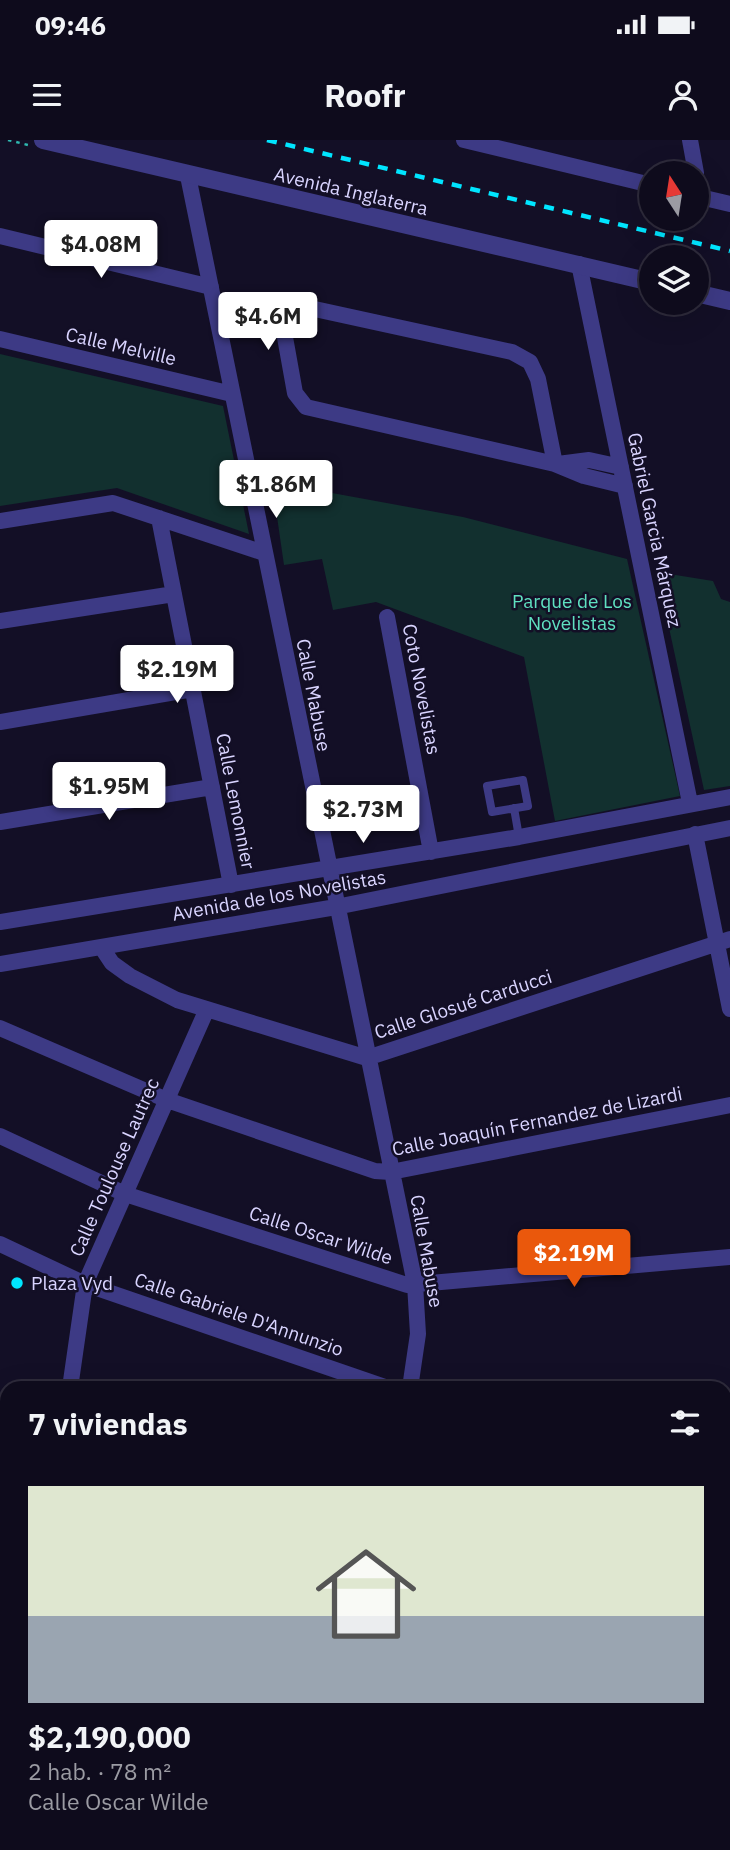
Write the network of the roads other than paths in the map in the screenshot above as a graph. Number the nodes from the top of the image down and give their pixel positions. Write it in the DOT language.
graph roads {
  1 [pos="43,140"];
  2 [pos="464,140"];
  3 [pos="690,140"];
  4 [pos="694,161"];
  5 [pos="188,176"];
  6 [pos="639,182"];
  7 [pos="709,199"];
  8 [pos="730,204"];
  9 [pos="0,236"];
  10 [pos="579,264"];
  11 [pos="639,279"];
  12 [pos="211,288"];
  13 [pos="709,296"];
  14 [pos="730,301"];
  15 [pos="0,339"];
  16 [pos="232,394"];
  17 [pos="555,464"];
  18 [pos="621,467"];
  19 [pos="625,486"];
  20 [pos="159,518"];
  21 [pos="0,521"];
  22 [pos="264,554"];
  23 [pos="174,594"];
  24 [pos="387,617"];
  25 [pos="0,621"];
  26 [pos="193,689"];
  27 [pos="0,722"];
  28 [pos="212,787"];
  29 [pos="730,797"];
  30 [pos="690,803"];
  31 [pos="514,808"];
  32 [pos="0,822"];
  33 [pos="730,828"];
  34 [pos="695,834"];
  35 [pos="519,837"];
  36 [pos="431,852"];
  37 [pos="328,870"];
  38 [pos="231,885"];
  39 [pos="336,907"];
  40 [pos="0,922"];
  41 [pos="723,941"];
  42 [pos="102,948"];
  43 [pos="0,964"];
  44 [pos="207,1009"];
  45 [pos="730,1009"];
  46 [pos="0,1028"];
  47 [pos="367,1058"];
  48 [pos="167,1100"];
  49 [pos="730,1105"];
  50 [pos="0,1136"];
  51 [pos="391,1172"];
  52 [pos="125,1194"];
  53 [pos="0,1244"];
  54 [pos="730,1257"];
  55 [pos="85,1284"];
  56 [pos="415,1284"];
  57 [pos="71,1381"];
  58 [pos="368,1381"];
  59 [pos="411,1381"];
  1 -- 5 [label="street, Avenida Inglaterra"];
  2 -- 6 [label="street"];
  3 -- 4 [label="street"];
  5 -- 10 [label="street, Avenida Inglaterra"];
  5 -- 12 [label="street, Calle Mabuse"];
  7 -- 8 [label="street"];
  9 -- 12 [label="street"];
  10 -- 11 [label="street, Avenida Inglaterra"];
  10 -- 18 [label="street, Gabriel Garcia Márquez"];
  12 -- 16 [label="street, Calle Mabuse"];
  13 -- 14 [label="street"];
  15 -- 16 [label="street, Calle Melville"];
  16 -- 22 [label="street, Calle Mabuse"];
  17 -- 17 [label="street"];
  17 -- 18 [label="street"];
  17 -- 19 [label="street"];
  18 -- 19 [label="street, Gabriel Garcia Márquez"];
  19 -- 30 [label="street, Gabriel Garcia Márquez"];
  20 -- 21 [label="street"];
  20 -- 22 [label="street"];
  20 -- 23 [label="street, Calle Lemonnier"];
  22 -- 37 [label="street, Calle Mabuse"];
  23 -- 25 [label="street"];
  23 -- 26 [label="street, Calle Lemonnier"];
  24 -- 36 [label="street, Coto Novelistas"];
  26 -- 27 [label="street"];
  26 -- 28 [label="street, Calle Lemonnier"];
  28 -- 32 [label="street"];
  28 -- 38 [label="street, Calle Lemonnier"];
  29 -- 30 [label="street, Avenida de los Novelistas"];
  30 -- 35 [label="street, Avenida de los Novelistas"];
  31 -- 31 [label="lane"];
  31 -- 35 [label="lane"];
  33 -- 34 [label="street, Avenida de los Novelistas"];
  34 -- 39 [label="street, Avenida de los Novelistas"];
  34 -- 41 [label="street"];
  35 -- 36 [label="street, Avenida de los Novelistas"];
  36 -- 37 [label="street, Avenida de los Novelistas"];
  37 -- 38 [label="street, Avenida de los Novelistas"];
  37 -- 39 [label="street, Calle Mabuse"];
  38 -- 40 [label="street, Avenida de los Novelistas"];
  39 -- 42 [label="street, Avenida de los Novelistas"];
  39 -- 47 [label="street, Calle Mabuse"];
  41 -- 45 [label="street"];
  41 -- 47 [label="street, Calle Glosué Carducci"];
  42 -- 43 [label="street, Avenida de los Novelistas"];
  42 -- 44 [label="street, Calle Glosué Carducci"];
  44 -- 47 [label="street, Calle Glosué Carducci"];
  44 -- 48 [label="street, Calle Toulouse Lautrec"];
  46 -- 48 [label="street, Calle Joaquín Fernandez de Lizardi"];
  47 -- 51 [label="street, Calle Mabuse"];
  48 -- 51 [label="street, Calle Joaquín Fernandez de Lizardi"];
  48 -- 52 [label="street, Calle Toulouse Lautrec"];
  49 -- 51 [label="street, Calle Joaquín Fernandez de Lizardi"];
  50 -- 52 [label="street, Calle Oscar Wilde"];
  51 -- 56 [label="street, Calle Mabuse"];
  52 -- 55 [label="street, Calle Toulouse Lautrec"];
  52 -- 56 [label="street, Calle Oscar Wilde"];
  53 -- 55 [label="street, Calle Gabriele D'Annunzio"];
  54 -- 56 [label="street, Calle Oscar Wilde"];
  55 -- 57 [label="street, Calle Toulouse Lautrec"];
  55 -- 58 [label="street, Calle Gabriele D'Annunzio"];
  56 -- 59 [label="street, Calle Mabuse"];
}
